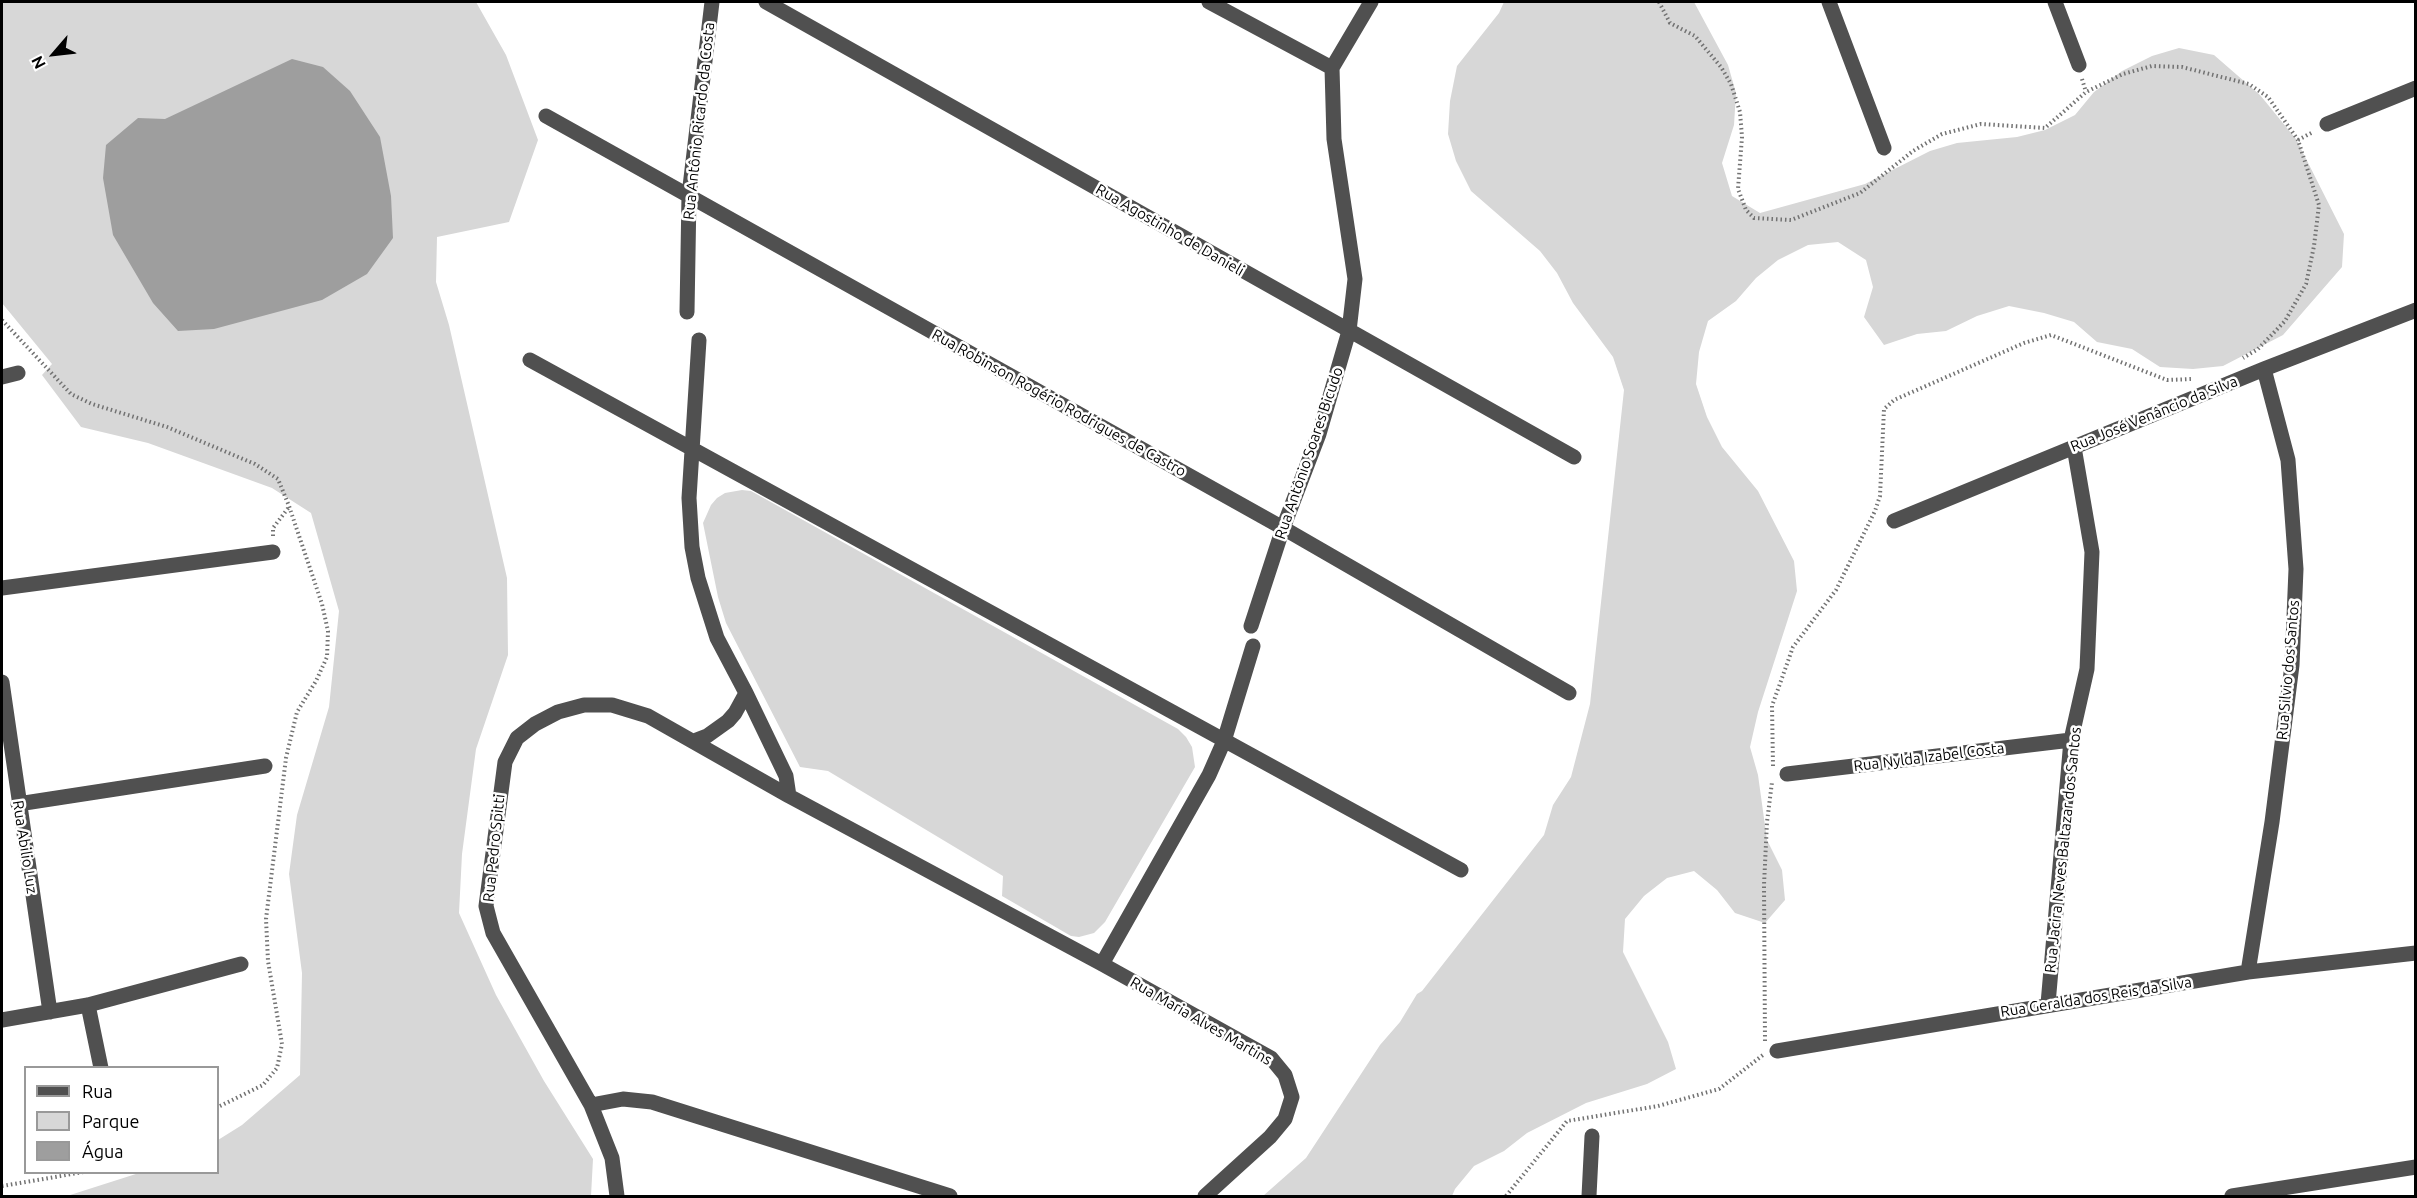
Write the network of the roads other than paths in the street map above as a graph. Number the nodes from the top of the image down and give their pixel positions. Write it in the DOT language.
graph roads {
  1 [pos="712,2"];
  2 [pos="766,2"];
  3 [pos="1209,2"];
  4 [pos="1371,2"];
  5 [pos="1829,2"];
  6 [pos="2058,3"];
  7 [pos="2079,65"];
  8 [pos="1332,68"];
  9 [pos="2415,88"];
  10 [pos="546,116"];
  11 [pos="2327,124"];
  12 [pos="1884,148"];
  13 [pos="689,195"];
  14 [pos="2415,310"];
  15 [pos="687,312"];
  16 [pos="1349,331"];
  17 [pos="699,340"];
  18 [pos="530,360"];
  19 [pos="2264,369"];
  20 [pos="18,373"];
  21 [pos="2,377"];
  22 [pos="2074,447"];
  23 [pos="693,449"];
  24 [pos="1574,457"];
  25 [pos="1894,521"];
  26 [pos="1283,528"];
  27 [pos="273,552"];
  28 [pos="2,588"];
  29 [pos="1251,626"];
  30 [pos="1253,646"];
  31 [pos="2,682"];
  32 [pos="747,693"];
  33 [pos="1569,693"];
  34 [pos="2071,740"];
  35 [pos="694,741"];
  36 [pos="1224,741"];
  37 [pos="265,766"];
  38 [pos="1787,774"];
  39 [pos="789,796"];
  40 [pos="18,804"];
  41 [pos="1461,870"];
  42 [pos="2415,953"];
  43 [pos="241,964"];
  44 [pos="1102,964"];
  45 [pos="2248,972"];
  46 [pos="2048,1004"];
  47 [pos="88,1005"];
  48 [pos="50,1012"];
  49 [pos="2,1020"];
  50 [pos="1777,1051"];
  51 [pos="101,1066"];
  52 [pos="591,1105"];
  53 [pos="1592,1136"];
  54 [pos="2415,1167"];
  55 [pos="617,1197"];
  56 [pos="950,1197"];
  57 [pos="1205,1197"];
  58 [pos="1589,1197"];
  59 [pos="2232,1197"];
  1 -- 13 [label="street, Rua Antônio Ricardo da Costa"];
  2 -- 16 [label="street, Rua Agostinho de Danieli"];
  3 -- 8 [label="street"];
  4 -- 8 [label="street"];
  5 -- 12 [label="street"];
  6 -- 7 [label="street"];
  8 -- 16 [label="street, Rua Antônio Soares Bicudo"];
  9 -- 11 [label="street"];
  10 -- 13 [label="street, Rua Robinson Rogério Rodrigues de Castro"];
  13 -- 15 [label="street, Rua Antônio Ricardo da Costa"];
  13 -- 26 [label="street, Rua Robinson Rogério Rodrigues de Castro"];
  14 -- 19 [label="street, Rua José Venâncio da Silva"];
  16 -- 24 [label="street, Rua Agostinho de Danieli"];
  16 -- 26 [label="street, Rua Antônio Soares Bicudo"];
  17 -- 23 [label="street"];
  18 -- 23 [label="street"];
  19 -- 22 [label="street, Rua José Venâncio da Silva"];
  19 -- 45 [label="street, Rua Silvio dos Santos"];
  20 -- 21 [label="street"];
  22 -- 25 [label="street, Rua José Venâncio da Silva"];
  22 -- 34 [label="street, Rua Jacira Neves Baltazar dos Santos"];
  23 -- 32 [label="street"];
  23 -- 36 [label="street"];
  26 -- 29 [label="street, Rua Antônio Soares Bicudo"];
  26 -- 33 [label="street, Rua Robinson Rogério Rodrigues de Castro"];
  27 -- 28 [label="street"];
  30 -- 36 [label="street"];
  31 -- 40 [label="street, Rua Abilio Luz"];
  32 -- 35 [label="street"];
  32 -- 39 [label="street"];
  34 -- 38 [label="street, Rua Nylda Izabel Costa"];
  34 -- 46 [label="street, Rua Jacira Neves Baltazar dos Santos"];
  35 -- 39 [label="street, Rua Pedro Spitti"];
  35 -- 52 [label="street, Rua Pedro Spitti"];
  36 -- 41 [label="street"];
  36 -- 44 [label="street"];
  37 -- 40 [label="street"];
  39 -- 44 [label="street, Rua Maria Alves Martins"];
  40 -- 48 [label="street, Rua Abilio Luz"];
  42 -- 45 [label="street, Rua Geralda dos Reis da Silva"];
  43 -- 47 [label="street"];
  44 -- 57 [label="street, Rua Maria Alves Martins"];
  45 -- 46 [label="street, Rua Geralda dos Reis da Silva"];
  46 -- 50 [label="street, Rua Geralda dos Reis da Silva"];
  47 -- 48 [label="street"];
  47 -- 51 [label="street"];
  48 -- 49 [label="street"];
  52 -- 55 [label="street, Rua Pedro Spitti"];
  52 -- 56 [label="street"];
  53 -- 58 [label="street"];
  54 -- 59 [label="street"];
}
